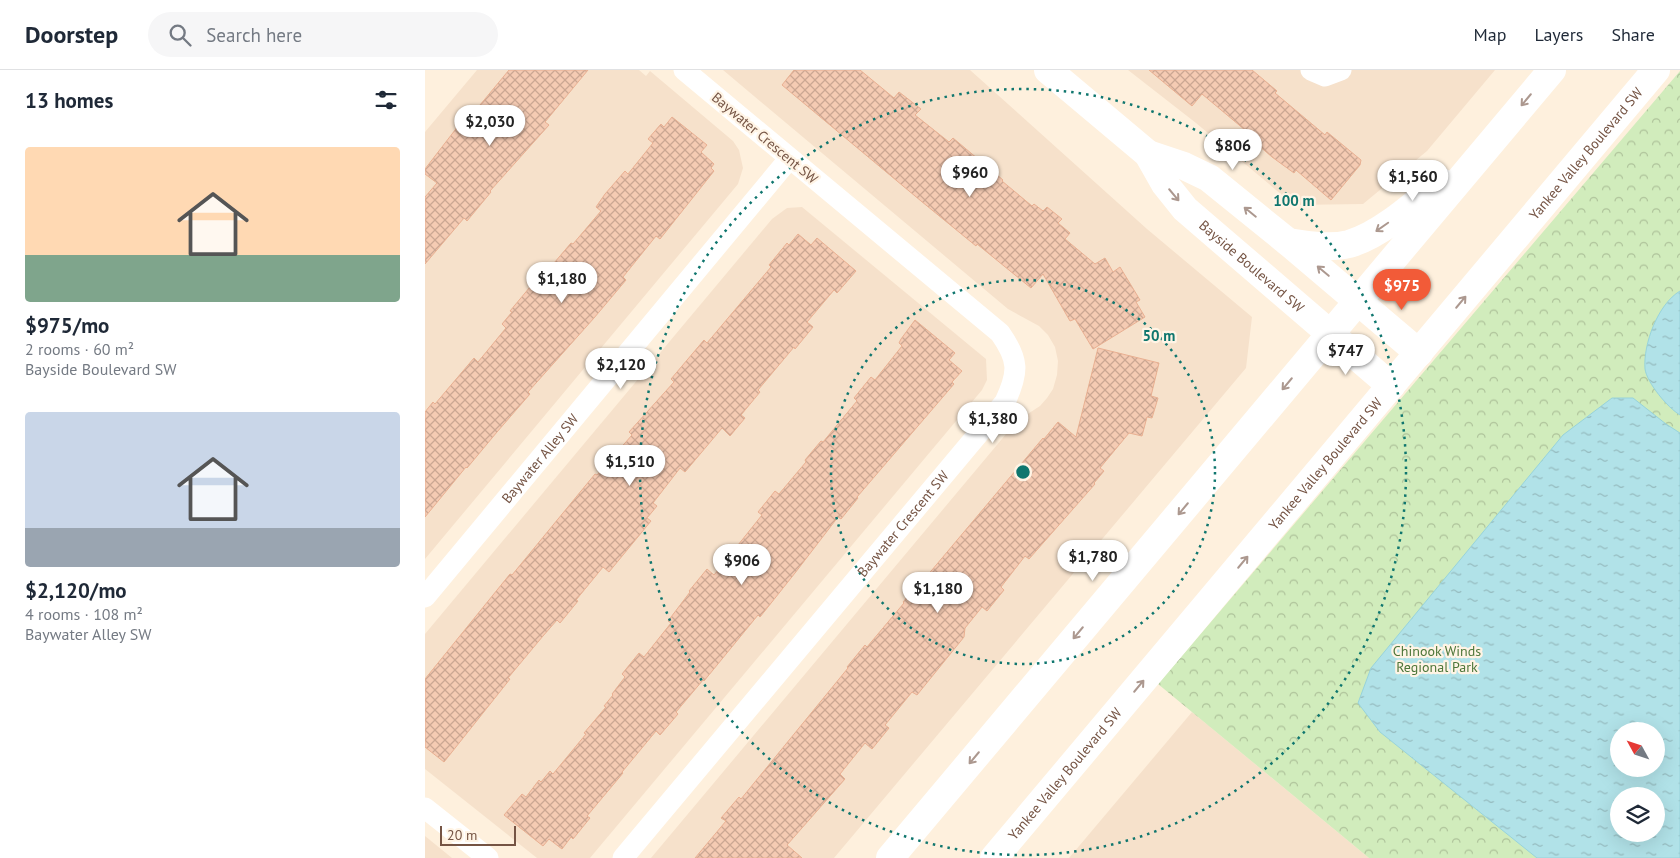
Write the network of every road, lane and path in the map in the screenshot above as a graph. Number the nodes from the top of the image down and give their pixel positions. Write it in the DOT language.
graph roads {
  1 [pos="684,70"];
  2 [pos="1048,70"];
  3 [pos="1311,70"];
  4 [pos="1341,70"];
  5 [pos="1551,70"];
  6 [pos="1656,70"];
  7 [pos="1501,130"];
  8 [pos="1148,154"];
  9 [pos="789,159"];
  10 [pos="1288,242"];
  11 [pos="1357,301"];
  12 [pos="1330,334"];
  13 [pos="1419,353"];
  14 [pos="1391,386"];
  15 [pos="425,597"];
  16 [pos="425,808"];
  17 [pos="488,858"];
  18 [pos="623,858"];
  19 [pos="890,858"];
  20 [pos="994,858"];
  1 -- 9 [label="street, Baywater Crescent SW"];
  2 -- 8 [label="main road, Bayside Boulevard SW"];
  3 -- 4 [label="street"];
  5 -- 7 [label="main road, one-way"];
  13 -- 6 [label="main road, Yankee Valley Boulevard SW, one-way"];
  7 -- 10 [label="main road, one-way"];
  7 -- 11 [label="main road"];
  10 -- 8 [label="main road, Bayside Boulevard SW, one-way"];
  8 -- 12 [label="main road, Bayside Boulevard SW, one-way"];
  9 -- 15 [label="street, Baywater Alley SW"];
  9 -- 18 [label="street, Baywater Crescent SW"];
  11 -- 10 [label="main road, Bayside Boulevard SW, one-way"];
  11 -- 12 [label="main road"];
  11 -- 13 [label="main road, Bayside Boulevard SW"];
  12 -- 14 [label="main road, Bayside Boulevard SW"];
  12 -- 19 [label="main road, one-way"];
  13 -- 14 [label="main road, Yankee Valley Boulevard SW"];
  20 -- 14 [label="main road, Yankee Valley Boulevard SW, one-way"];
  16 -- 17 [label="street"];
}
